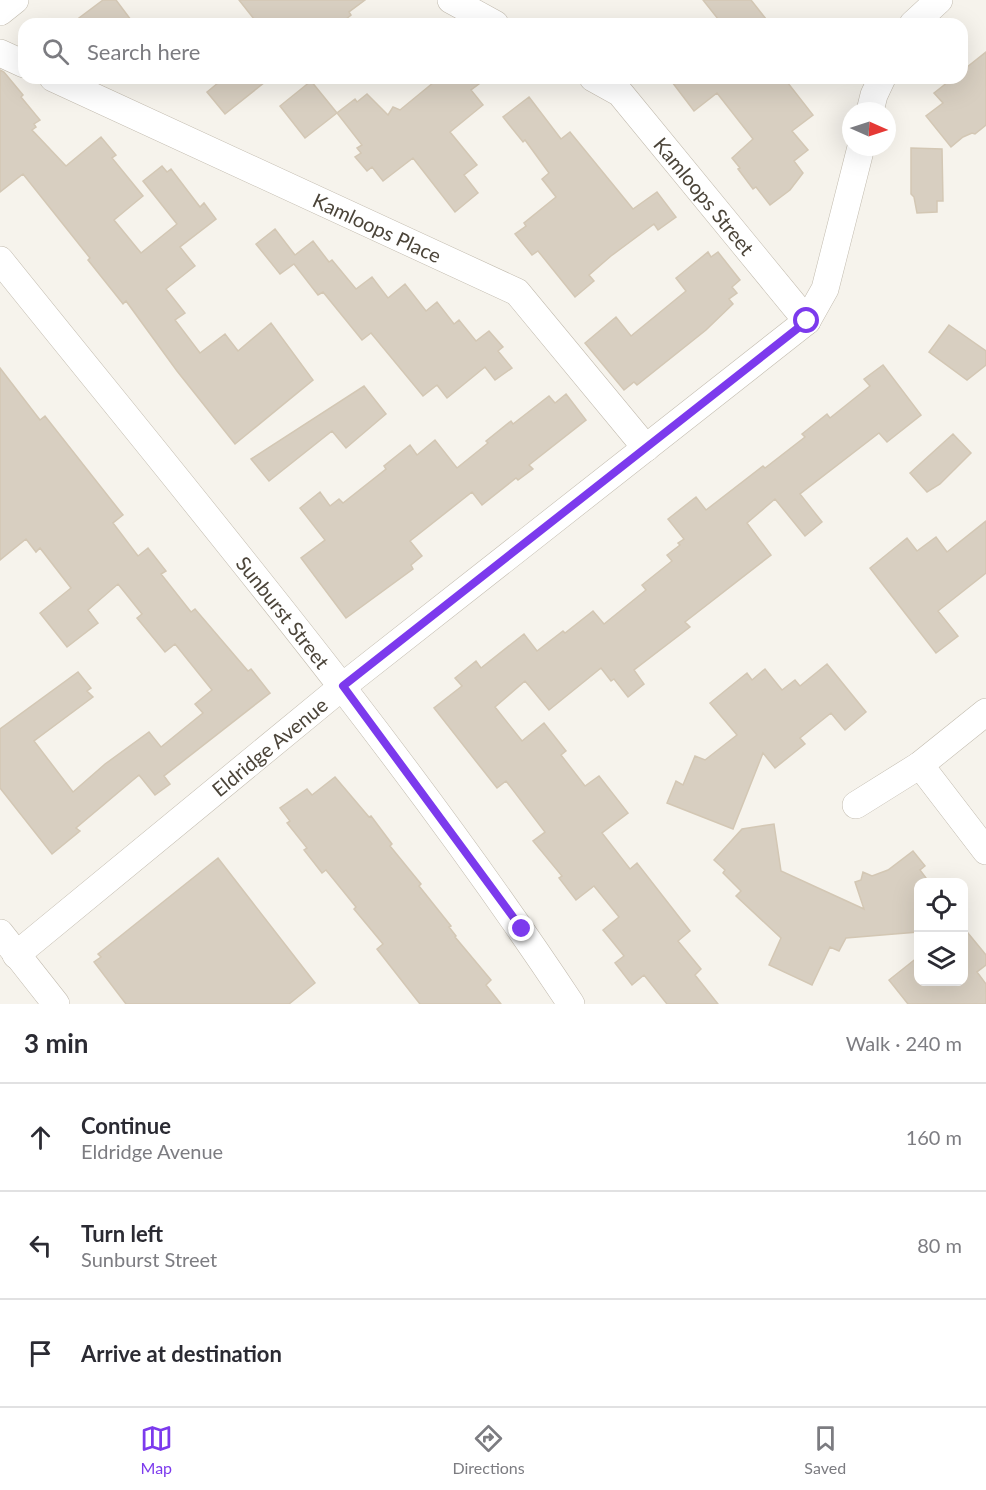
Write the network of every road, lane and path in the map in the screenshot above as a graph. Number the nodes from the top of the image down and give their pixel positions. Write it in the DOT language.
graph roads {
  1 [pos="15,0"];
  2 [pos="451,0"];
  3 [pos="939,0"];
  4 [pos="0,12"];
  5 [pos="484,18"];
  6 [pos="920,18"];
  7 [pos="0,53"];
  8 [pos="18,61"];
  9 [pos="66,84"];
  10 [pos="604,84"];
  11 [pos="879,84"];
  12 [pos="872,102"];
  13 [pos="859,156"];
  14 [pos="0,260"];
  15 [pos="807,321"];
  16 [pos="646,448"];
  17 [pos="343,686"];
  18 [pos="986,712"];
  19 [pos="920,765"];
  20 [pos="856,805"];
  21 [pos="986,851"];
  22 [pos="0,933"];
  23 [pos="16,955"];
  24 [pos="56,1004"];
  25 [pos="571,1004"];
  1 -- 4 [label="street"];
  2 -- 5 [label="street"];
  3 -- 6 [label="street"];
  7 -- 8 [label="street"];
  9 -- 16 [label="street, Kamloops Place"];
  10 -- 15 [label="street, Kamloops Street"];
  11 -- 12 [label="street"];
  13 -- 15 [label="street, Eldridge Avenue"];
  14 -- 17 [label="street, Sunburst Street"];
  15 -- 16 [label="street, Eldridge Avenue"];
  16 -- 17 [label="street, Eldridge Avenue"];
  17 -- 23 [label="street, Eldridge Avenue"];
  17 -- 25 [label="street, Sunburst Street"];
  18 -- 19 [label="street"];
  19 -- 20 [label="street"];
  19 -- 21 [label="street"];
  22 -- 23 [label="street"];
  23 -- 24 [label="street"];
}
